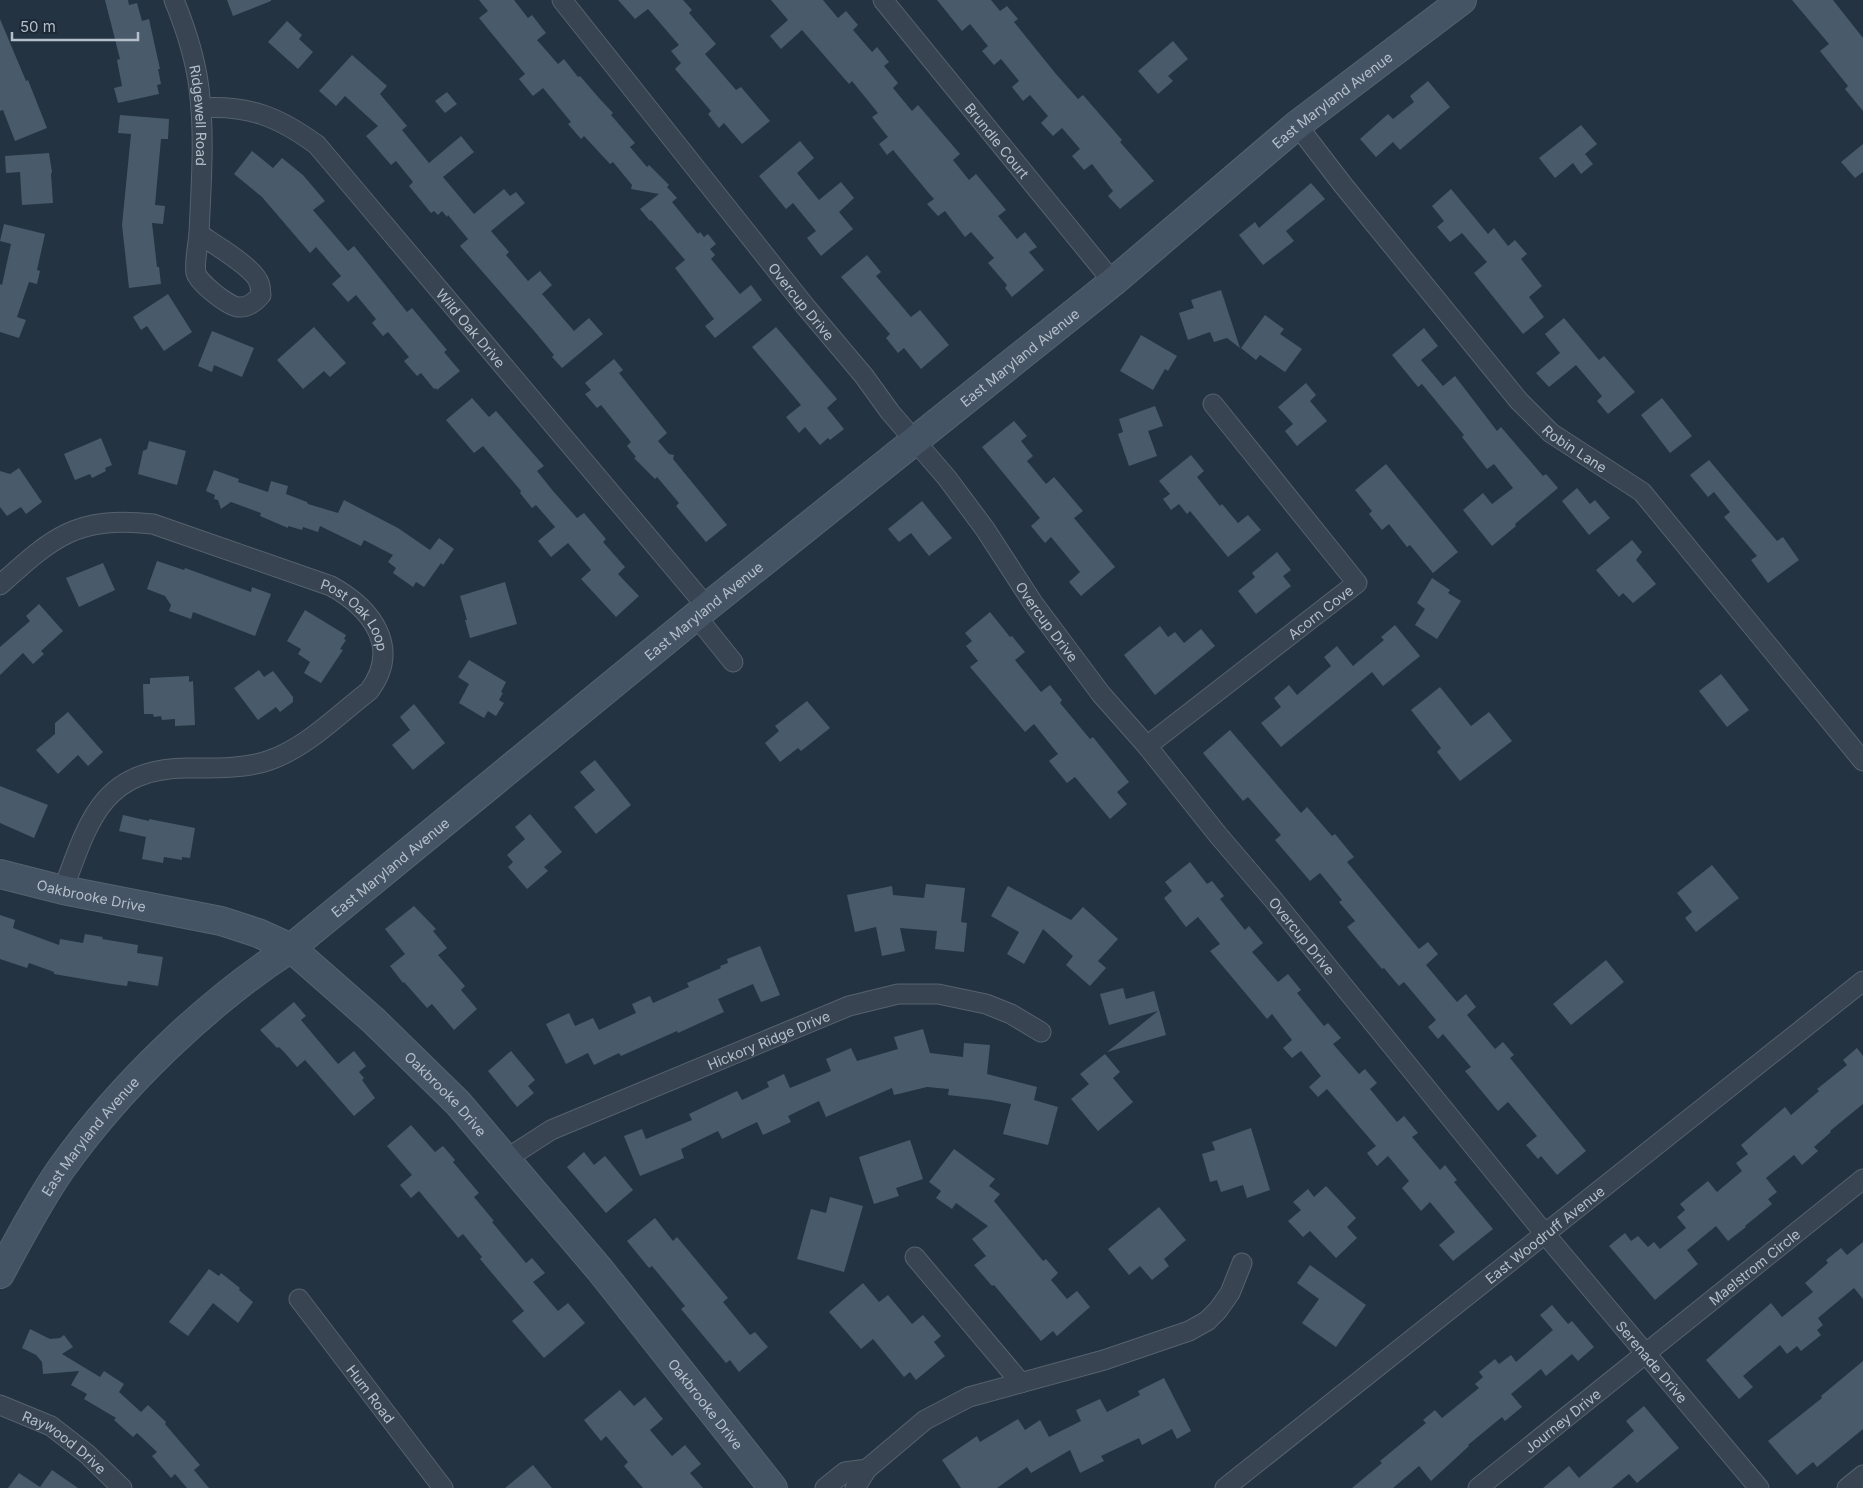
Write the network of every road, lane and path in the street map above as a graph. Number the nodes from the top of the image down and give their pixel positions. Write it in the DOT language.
graph roads {
  1 [pos="174,0"];
  2 [pos="562,0"];
  3 [pos="883,0"];
  4 [pos="1462,0"];
  5 [pos="201,108"];
  6 [pos="1297,125"];
  7 [pos="198,234"];
  8 [pos="1113,282"];
  9 [pos="1213,404"];
  10 [pos="916,440"];
  11 [pos="0,585"];
  12 [pos="701,611"];
  13 [pos="733,662"];
  14 [pos="1148,746"];
  15 [pos="1863,761"];
  16 [pos="0,874"];
  17 [pos="63,890"];
  18 [pos="291,948"];
  19 [pos="1863,981"];
  20 [pos="1041,1032"];
  21 [pos="506,1159"];
  22 [pos="1863,1179"];
  23 [pos="1545,1234"];
  24 [pos="915,1257"];
  25 [pos="1242,1263"];
  26 [pos="0,1274"];
  27 [pos="299,1299"];
  28 [pos="1645,1353"];
  29 [pos="1021,1383"];
  30 [pos="0,1405"];
  31 [pos="867,1469"];
  32 [pos="1863,1475"];
  33 [pos="836,1485"];
  34 [pos="122,1488"];
  35 [pos="443,1488"];
  36 [pos="773,1488"];
  37 [pos="855,1488"];
  38 [pos="1225,1488"];
  39 [pos="1478,1488"];
  40 [pos="1758,1488"];
  41 [pos="1847,1488"];
  1 -- 5 [label="street, Ridgewell Road"];
  2 -- 10 [label="street, Overcup Drive"];
  3 -- 8 [label="street, Brundle Court"];
  4 -- 6 [label="street, East Maryland Avenue"];
  5 -- 7 [label="street, Ridgewell Road"];
  5 -- 12 [label="street, Wild Oak Drive"];
  6 -- 8 [label="street, East Maryland Avenue"];
  6 -- 15 [label="street, Robin Lane"];
  8 -- 10 [label="street, East Maryland Avenue"];
  9 -- 14 [label="street, Acorn Cove"];
  10 -- 12 [label="street, East Maryland Avenue"];
  10 -- 14 [label="street, Overcup Drive"];
  11 -- 17 [label="street, Post Oak Loop"];
  12 -- 13 [label="street, Wild Oak Drive"];
  12 -- 18 [label="street, East Maryland Avenue"];
  14 -- 23 [label="street, Overcup Drive"];
  16 -- 17 [label="street, Oakbrooke Drive"];
  17 -- 18 [label="street, Oakbrooke Drive"];
  18 -- 21 [label="street, Oakbrooke Drive"];
  18 -- 26 [label="street, East Maryland Avenue"];
  19 -- 23 [label="street, East Woodruff Avenue"];
  20 -- 21 [label="street, Hickory Ridge Drive"];
  21 -- 36 [label="street, Oakbrooke Drive"];
  22 -- 28 [label="street, Maelstrom Circle"];
  23 -- 28 [label="street, Serenade Drive"];
  23 -- 38 [label="street, East Woodruff Avenue"];
  24 -- 29 [label="street"];
  25 -- 29 [label="street"];
  27 -- 35 [label="street, Hum Road"];
  28 -- 39 [label="street, Journey Drive"];
  28 -- 40 [label="street, Serenade Drive"];
  29 -- 31 [label="street"];
  30 -- 34 [label="street, Raywood Drive"];
  31 -- 33 [label="street"];
  31 -- 37 [label="street"];
  32 -- 41 [label="street"];
}
